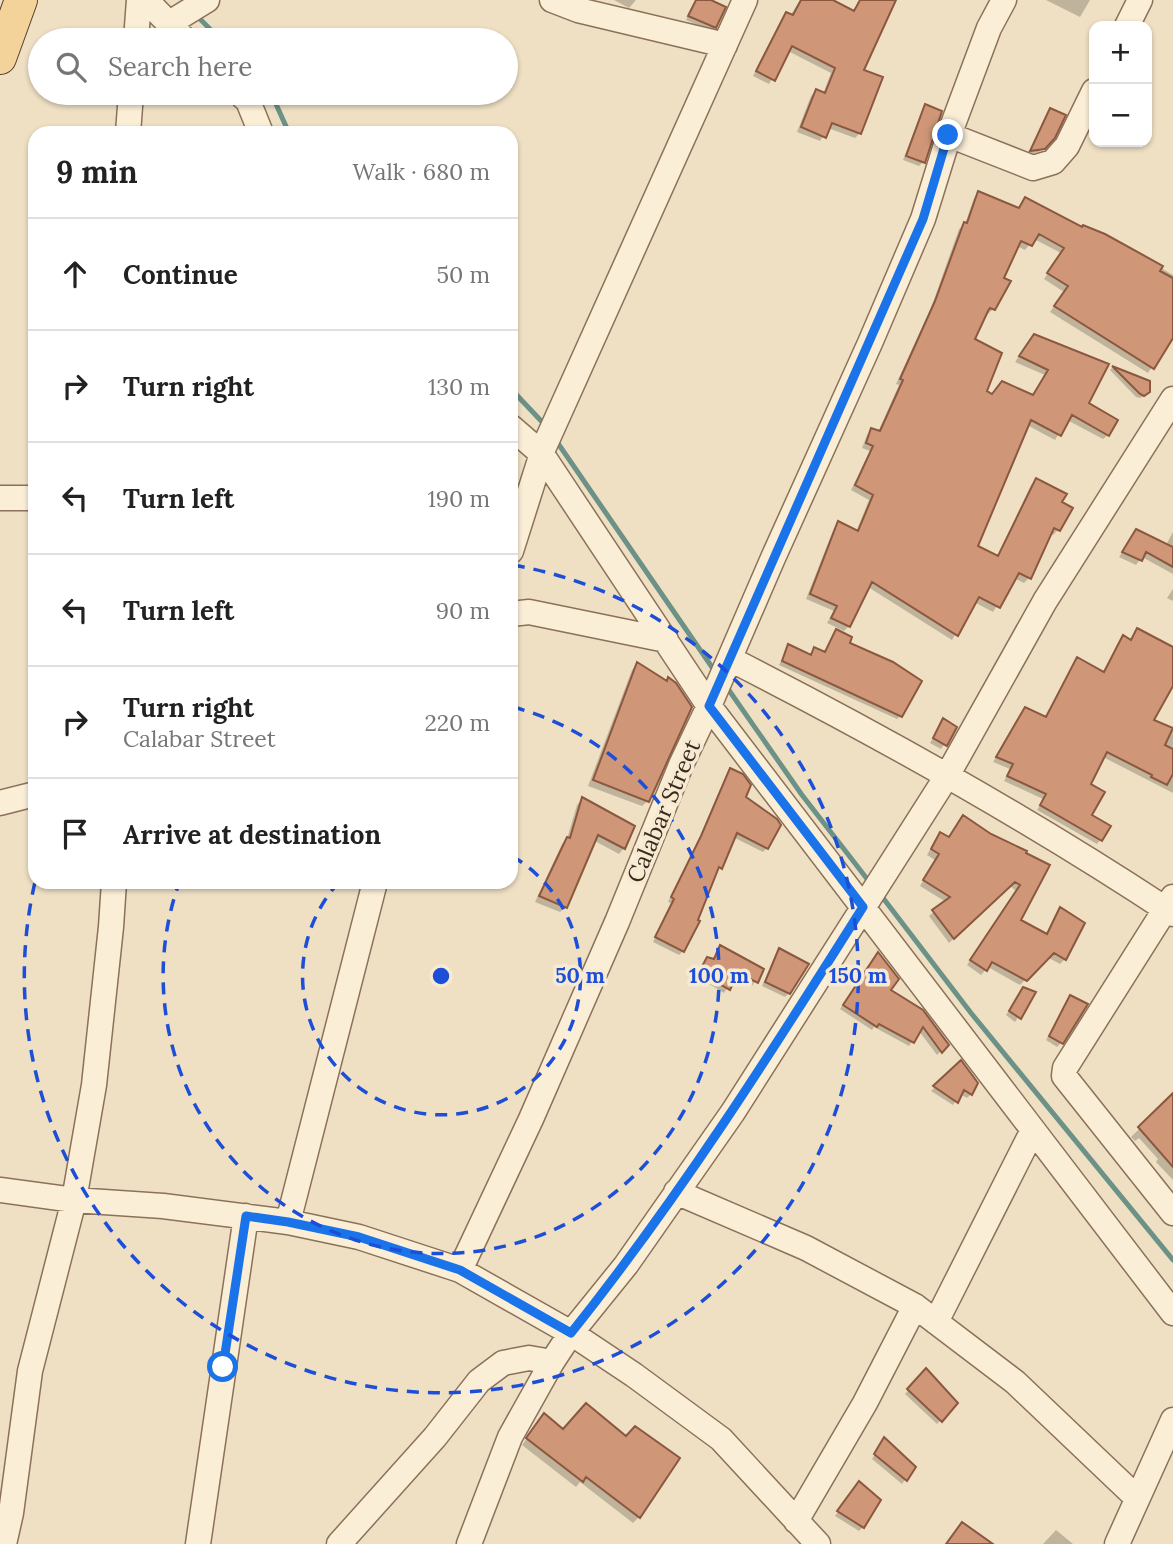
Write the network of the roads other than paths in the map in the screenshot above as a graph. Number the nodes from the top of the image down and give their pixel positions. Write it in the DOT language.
graph roads {
  1 [pos="22,0"];
  2 [pos="139,0"];
  3 [pos="146,0"];
  4 [pos="552,0"];
  5 [pos="746,0"];
  6 [pos="1004,0"];
  7 [pos="1140,0"];
  8 [pos="187,18"];
  9 [pos="1130,21"];
  10 [pos="137,28"];
  11 [pos="725,45"];
  12 [pos="0,58"];
  13 [pos="1089,102"];
  14 [pos="130,105"];
  15 [pos="250,105"];
  16 [pos="129,126"];
  17 [pos="258,126"];
  18 [pos="948,135"];
  19 [pos="1173,399"];
  20 [pos="518,432"];
  21 [pos="542,450"];
  22 [pos="0,498"];
  23 [pos="28,498"];
  24 [pos="518,528"];
  25 [pos="518,613"];
  26 [pos="666,640"];
  27 [pos="730,659"];
  28 [pos="711,701"];
  29 [pos="947,776"];
  30 [pos="28,796"];
  31 [pos="0,803"];
  32 [pos="114,889"];
  33 [pos="373,889"];
  34 [pos="866,903"];
  35 [pos="1171,906"];
  36 [pos="1033,1130"];
  37 [pos="0,1189"];
  38 [pos="677,1192"];
  39 [pos="74,1200"];
  40 [pos="1173,1213"];
  41 [pos="246,1216"];
  42 [pos="288,1222"];
  43 [pos="460,1270"];
  44 [pos="915,1306"];
  45 [pos="1173,1313"];
  46 [pos="936,1322"];
  47 [pos="571,1333"];
  48 [pos="552,1362"];
  49 [pos="1173,1420"];
  50 [pos="1137,1498"];
  51 [pos="796,1521"];
  52 [pos="4,1544"];
  53 [pos="198,1544"];
  54 [pos="339,1544"];
  55 [pos="469,1544"];
  56 [pos="818,1544"];
  57 [pos="1117,1544"];
  1 -- 12 [label="main road"];
  2 -- 10 [label="street"];
  3 -- 8 [label="street"];
  4 -- 11 [label="street"];
  5 -- 11 [label="street"];
  6 -- 18 [label="street, Calabar Street"];
  7 -- 9 [label="street"];
  11 -- 21 [label="street"];
  13 -- 18 [label="street"];
  14 -- 16 [label="street"];
  15 -- 17 [label="street"];
  18 -- 27 [label="street, Calabar Street"];
  19 -- 29 [label="street"];
  20 -- 21 [label="street"];
  21 -- 24 [label="street"];
  21 -- 26 [label="street"];
  22 -- 23 [label="street"];
  25 -- 26 [label="street"];
  26 -- 28 [label="street"];
  27 -- 28 [label="street, Calabar Street"];
  27 -- 29 [label="street"];
  28 -- 34 [label="street"];
  28 -- 43 [label="street, Calabar Street"];
  29 -- 34 [label="street"];
  29 -- 35 [label="street"];
  30 -- 31 [label="street"];
  32 -- 39 [label="street"];
  33 -- 42 [label="street"];
  34 -- 36 [label="street"];
  34 -- 38 [label="street"];
  35 -- 40 [label="street"];
  36 -- 45 [label="street"];
  36 -- 46 [label="street"];
  37 -- 39 [label="street"];
  38 -- 44 [label="street"];
  38 -- 47 [label="street"];
  39 -- 41 [label="street"];
  39 -- 52 [label="street"];
  41 -- 42 [label="street"];
  41 -- 53 [label="street"];
  42 -- 43 [label="street"];
  43 -- 47 [label="street"];
  44 -- 46 [label="street"];
  44 -- 51 [label="street"];
  46 -- 50 [label="street"];
  47 -- 48 [label="street"];
  47 -- 51 [label="street"];
  48 -- 54 [label="street"];
  48 -- 55 [label="street"];
  49 -- 50 [label="street"];
  50 -- 57 [label="street"];
  51 -- 56 [label="street"];
}
